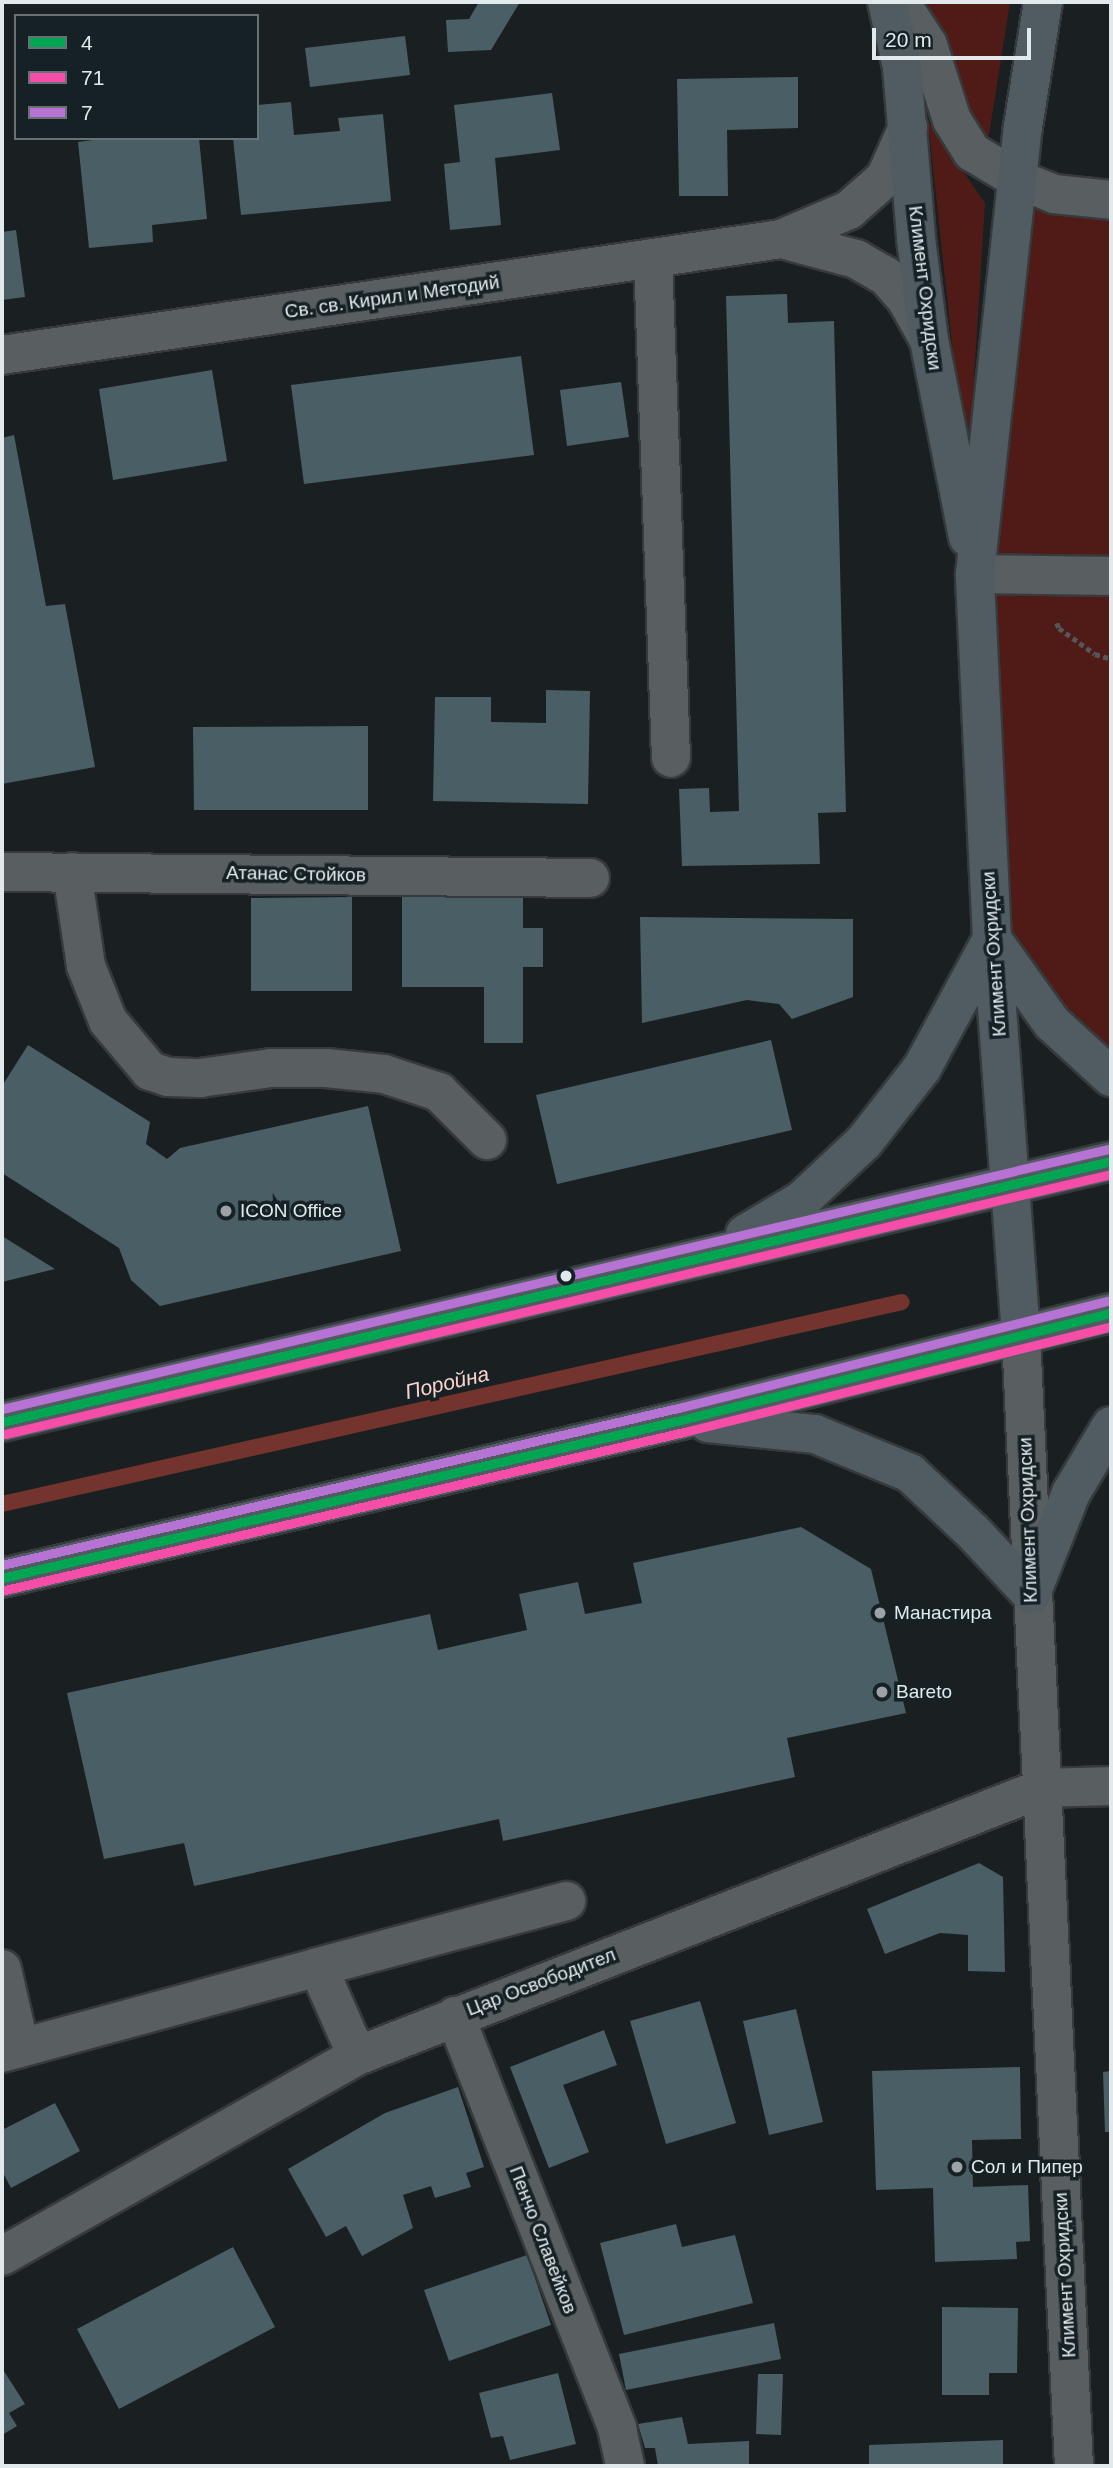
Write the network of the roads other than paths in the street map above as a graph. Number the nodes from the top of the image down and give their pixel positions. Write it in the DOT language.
graph roads {
  1 [pos="887,2"];
  2 [pos="900,2"];
  3 [pos="1043,2"];
  4 [pos="908,127"];
  5 [pos="1017,179"];
  6 [pos="1111,200"];
  7 [pos="781,239"];
  8 [pos="653,258"];
  9 [pos="929,340"];
  10 [pos="2,355"];
  11 [pos="975,573"];
  12 [pos="1111,576"];
  13 [pos="671,758"];
  14 [pos="2,872"];
  15 [pos="72,872"];
  16 [pos="590,878"];
  17 [pos="992,939"];
  18 [pos="1111,1077"];
  19 [pos="486,1140"];
  20 [pos="1111,1161"];
  21 [pos="1010,1184"];
  22 [pos="713,1253"];
  23 [pos="1111,1313"];
  24 [pos="1021,1335"];
  25 [pos="681,1420"];
  26 [pos="2,1422"];
  27 [pos="1111,1426"];
  28 [pos="2,1578"];
  29 [pos="1031,1594"];
  30 [pos="1111,1786"];
  31 [pos="1043,1788"];
  32 [pos="566,1901"];
  33 [pos="318,1967"];
  34 [pos="2,1969"];
  35 [pos="455,2016"];
  36 [pos="11,2050"];
  37 [pos="356,2056"];
  38 [pos="2,2256"];
  39 [pos="625,2466"];
  40 [pos="1074,2466"];
  1 -- 4 [label="main road, Климент Охридски"];
  2 -- 5 [label="street"];
  3 -- 5 [label="main road, Климент Охридски"];
  4 -- 7 [label="street"];
  4 -- 9 [label="main road, Климент Охридски"];
  5 -- 6 [label="street"];
  5 -- 11 [label="main road, Климент Охридски"];
  7 -- 8 [label="street, Св. св. Кирил и Методий"];
  7 -- 9 [label="street"];
  8 -- 10 [label="street, Св. св. Кирил и Методий"];
  8 -- 13 [label="street"];
  9 -- 11 [label="main road, Климент Охридски"];
  11 -- 12 [label="street"];
  11 -- 17 [label="main road, Климент Охридски"];
  14 -- 15 [label="street, Атанас Стойков"];
  15 -- 16 [label="street, Атанас Стойков"];
  15 -- 19 [label="street"];
  17 -- 18 [label="main road"];
  17 -- 21 [label="main road, Климент Охридски"];
  17 -- 22 [label="main road"];
  20 -- 21 [label="main road"];
  21 -- 22 [label="main road"];
  21 -- 24 [label="main road, Климент Охридски"];
  22 -- 26 [label="main road"];
  23 -- 24 [label="main road"];
  24 -- 25 [label="main road"];
  24 -- 29 [label="street, Климент Охридски"];
  25 -- 28 [label="main road"];
  25 -- 29 [label="main road"];
  27 -- 29 [label="main road"];
  29 -- 31 [label="street, Климент Охридски"];
  30 -- 31 [label="street, Цар Освободител"];
  31 -- 35 [label="street, Цар Освободител"];
  31 -- 40 [label="street, Климент Охридски"];
  32 -- 33 [label="street"];
  33 -- 36 [label="street"];
  33 -- 37 [label="street"];
  34 -- 36 [label="street"];
  35 -- 37 [label="street, Цар Освободител"];
  35 -- 39 [label="street, Пенчо Славейков"];
  37 -- 38 [label="street, Цар Освободител"];
}
